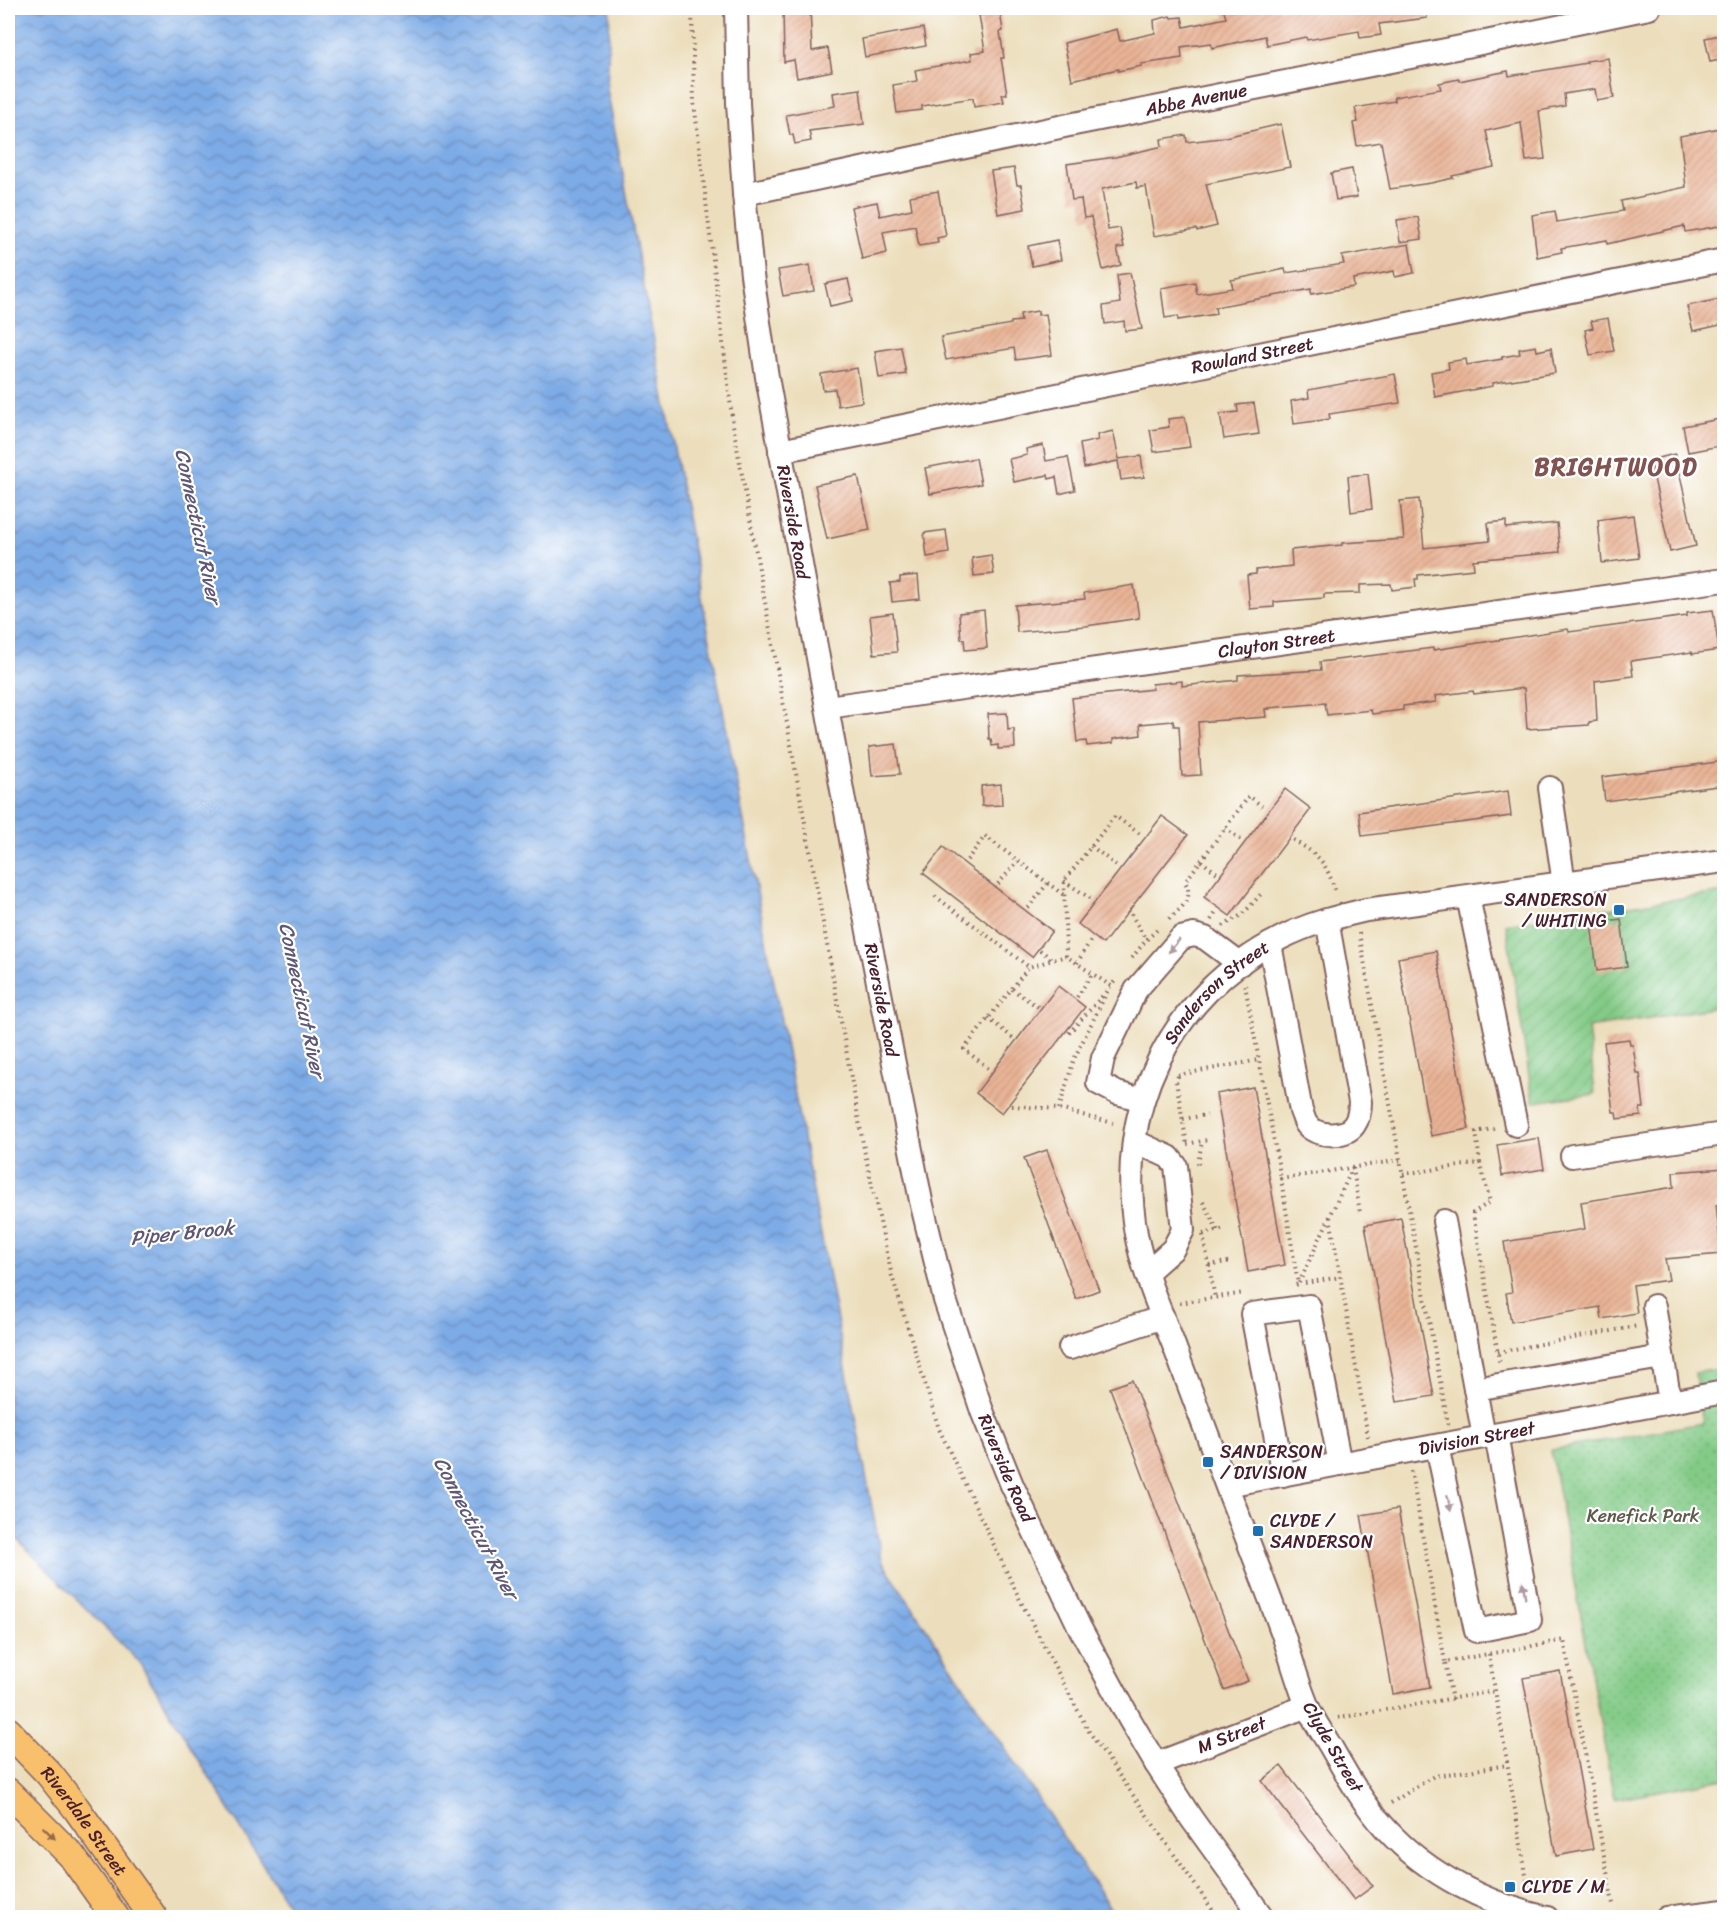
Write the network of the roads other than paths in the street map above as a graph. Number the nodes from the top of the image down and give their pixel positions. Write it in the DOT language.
graph roads {
  1 [pos="736,8"];
  2 [pos="1649,8"];
  3 [pos="744,195"];
  4 [pos="1725,260"];
  5 [pos="780,451"];
  6 [pos="1725,580"];
  7 [pos="828,707"];
  8 [pos="1550,788"];
  9 [pos="1725,861"];
  10 [pos="1564,884"];
  11 [pos="1468,897"];
  12 [pos="1327,920"];
  13 [pos="1270,944"];
  14 [pos="1242,971"];
  15 [pos="1143,1100"];
  16 [pos="1516,1125"];
  17 [pos="1725,1134"];
  18 [pos="1134,1141"];
  19 [pos="1572,1156"];
  20 [pos="1444,1221"];
  21 [pos="1147,1272"];
  22 [pos="1161,1312"];
  23 [pos="1655,1314"];
  24 [pos="1070,1348"];
  25 [pos="1662,1357"];
  26 [pos="1475,1389"];
  27 [pos="1725,1392"];
  28 [pos="1670,1402"];
  29 [pos="1490,1436"];
  30 [pos="1444,1445"];
  31 [pos="1340,1464"];
  32 [pos="1283,1475"];
  33 [pos="1227,1485"];
  34 [pos="1307,1707"];
  35 [pos="8,1731"];
  36 [pos="1156,1764"];
  37 [pos="8,1792"];
  38 [pos="1725,1911"];
  39 [pos="116,1917"];
  40 [pos="154,1917"];
  41 [pos="1263,1917"];
  42 [pos="1547,1917"];
  43 [pos="1667,1917"];
  1 -- 3 [label="street, Riverside Road"];
  2 -- 3 [label="street, Abbe Avenue"];
  3 -- 5 [label="street, Riverside Road"];
  4 -- 5 [label="street, Rowland Street"];
  5 -- 7 [label="street, Riverside Road"];
  6 -- 7 [label="street, Clayton Street"];
  7 -- 36 [label="street, Riverside Road"];
  8 -- 10 [label="street"];
  9 -- 10 [label="street, Sanderson Street"];
  10 -- 11 [label="street, Sanderson Street"];
  11 -- 12 [label="street, Sanderson Street"];
  11 -- 16 [label="street"];
  12 -- 13 [label="street, Sanderson Street"];
  12 -- 13 [label="street"];
  13 -- 14 [label="street, Sanderson Street"];
  14 -- 15 [label="street, Sanderson Street"];
  14 -- 15 [label="street, one-way"];
  15 -- 18 [label="street, Sanderson Street"];
  17 -- 19 [label="street"];
  18 -- 21 [label="street, Sanderson Street"];
  18 -- 21 [label="street"];
  20 -- 26 [label="street"];
  21 -- 22 [label="street, Sanderson Street"];
  22 -- 24 [label="street"];
  22 -- 33 [label="street, Sanderson Street"];
  23 -- 25 [label="street"];
  25 -- 26 [label="street"];
  25 -- 28 [label="street"];
  26 -- 29 [label="street"];
  27 -- 28 [label="street, Division Street"];
  28 -- 29 [label="street, Division Street"];
  29 -- 30 [label="street, Division Street"];
  30 -- 29 [label="street, one-way"];
  30 -- 31 [label="street, Division Street"];
  31 -- 32 [label="street, Division Street"];
  31 -- 32 [label="street"];
  32 -- 33 [label="street, Division Street"];
  33 -- 34 [label="street, Clyde Street"];
  34 -- 36 [label="street, M Street"];
  34 -- 42 [label="street, Clyde Street"];
  35 -- 40 [label="main road, Riverdale Street"];
  36 -- 41 [label="street, Riverside Road"];
  37 -- 39 [label="main road, Riverdale Street, one-way"];
  38 -- 43 [label="street"];
}
